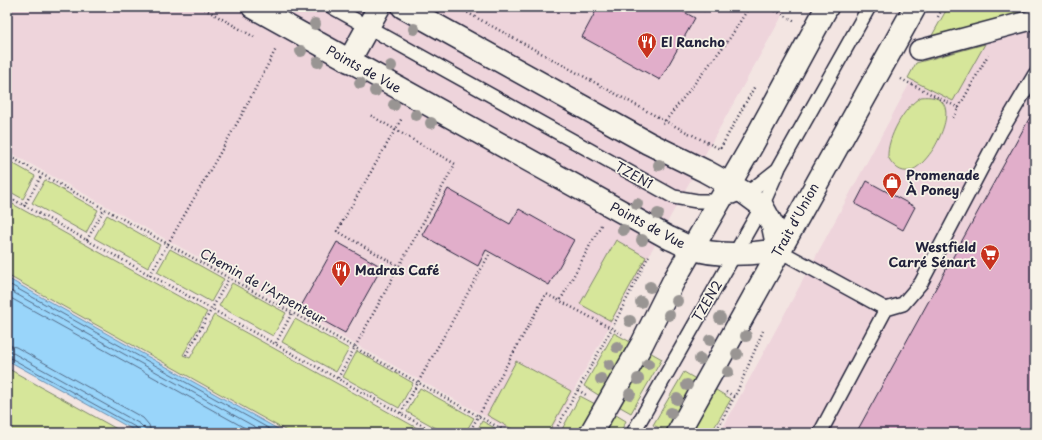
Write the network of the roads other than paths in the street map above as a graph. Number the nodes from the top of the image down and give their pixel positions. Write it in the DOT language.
graph roads {
  1 [pos="253,7"];
  2 [pos="332,7"];
  3 [pos="379,7"];
  4 [pos="403,7"];
  5 [pos="826,7"];
  6 [pos="869,7"];
  7 [pos="914,7"];
  8 [pos="1035,19"];
  9 [pos="368,28"];
  10 [pos="919,50"];
  11 [pos="349,61"];
  12 [pos="1035,74"];
  13 [pos="748,152"];
  14 [pos="778,169"];
  15 [pos="705,171"];
  16 [pos="731,192"];
  17 [pos="762,206"];
  18 [pos="693,249"];
  19 [pos="778,250"];
  20 [pos="735,253"];
  21 [pos="886,309"];
  22 [pos="591,433"];
  23 [pos="633,433"];
  24 [pos="678,433"];
  25 [pos="820,433"];
  1 -- 11 [label="street, Points de Vue"];
  2 -- 9 [label="lane, TZEN1"];
  3 -- 9 [label="street"];
  4 -- 15 [label="street"];
  5 -- 13 [label="street"];
  6 -- 14 [label="lane, TZEN1"];
  7 -- 19 [label="street, Trait d'Union"];
  8 -- 10 [label="street"];
  9 -- 11 [label="street"];
  9 -- 16 [label="lane, TZEN1"];
  11 -- 18 [label="street, Points de Vue"];
  12 -- 21 [label="lane"];
  13 -- 15 [label="street"];
  13 -- 16 [label="street"];
  14 -- 16 [label="lane, TZEN1"];
  14 -- 17 [label="lane, TZEN2"];
  15 -- 16 [label="street"];
  16 -- 17 [label="street"];
  16 -- 18 [label="street"];
  17 -- 19 [label="street"];
  17 -- 20 [label="lane, TZEN2"];
  18 -- 20 [label="street, Points de Vue"];
  18 -- 22 [label="street"];
  19 -- 20 [label="street, Points de Vue"];
  19 -- 21 [label="lane"];
  19 -- 24 [label="street, Trait d'Union"];
  20 -- 23 [label="lane, TZEN2"];
  21 -- 25 [label="lane"];
}
